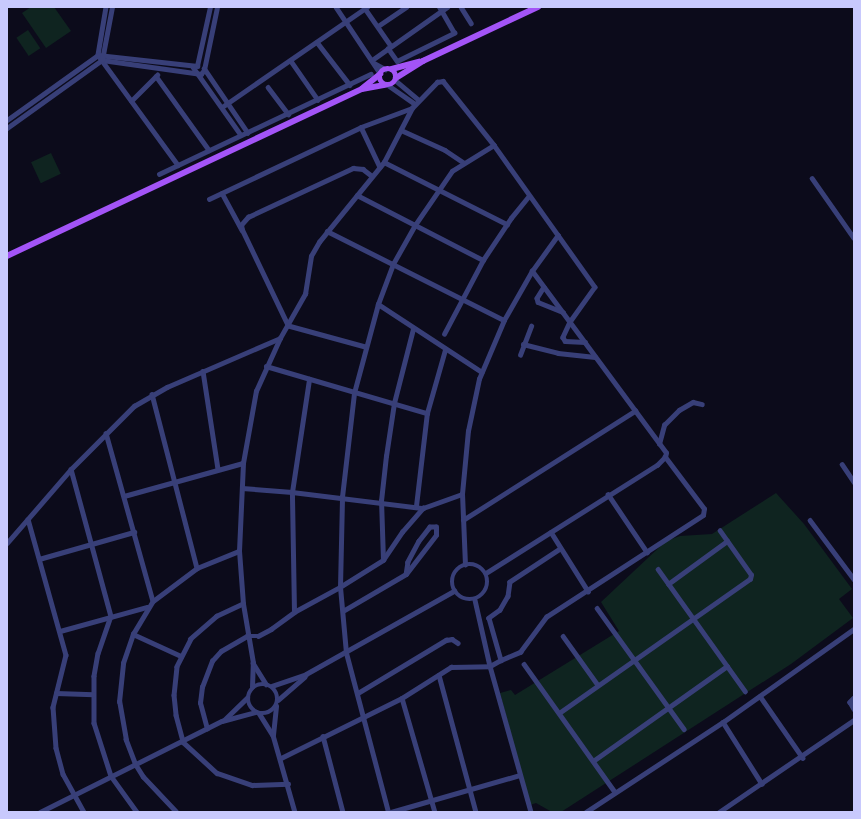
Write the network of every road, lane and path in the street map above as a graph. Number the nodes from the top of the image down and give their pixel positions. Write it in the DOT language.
graph roads {
  1 [pos="106,7"];
  2 [pos="112,7"];
  3 [pos="210,7"];
  4 [pos="217,7"];
  5 [pos="336,7"];
  6 [pos="365,7"];
  7 [pos="406,7"];
  8 [pos="446,7"];
  9 [pos="461,7"];
  10 [pos="538,7"];
  11 [pos="440,9"];
  12 [pos="347,21"];
  13 [pos="471,23"];
  14 [pos="378,26"];
  15 [pos="317,42"];
  16 [pos="390,47"];
  17 [pos="104,54"];
  18 [pos="98,55"];
  19 [pos="102,60"];
  20 [pos="199,61"];
  21 [pos="291,61"];
  22 [pos="423,61"];
  23 [pos="373,62"];
  24 [pos="194,67"];
  25 [pos="205,69"];
  26 [pos="159,70"];
  27 [pos="392,70"];
  28 [pos="381,72"];
  29 [pos="199,74"];
  30 [pos="371,74"];
  31 [pos="156,76"];
  32 [pos="395,79"];
  33 [pos="350,85"];
  34 [pos="386,85"];
  35 [pos="268,87"];
  36 [pos="362,89"];
  37 [pos="318,100"];
  38 [pos="419,100"];
  39 [pos="131,101"];
  40 [pos="228,103"];
  41 [pos="415,104"];
  42 [pos="222,107"];
  43 [pos="412,108"];
  44 [pos="288,114"];
  45 [pos="7,120"];
  46 [pos="361,127"];
  47 [pos="7,128"];
  48 [pos="401,130"];
  49 [pos="248,133"];
  50 [pos="241,135"];
  51 [pos="494,145"];
  52 [pos="209,150"];
  53 [pos="463,162"];
  54 [pos="382,164"];
  55 [pos="178,165"];
  56 [pos="159,174"];
  57 [pos="372,176"];
  58 [pos="812,178"];
  59 [pos="438,190"];
  60 [pos="222,193"];
  61 [pos="357,195"];
  62 [pos="529,196"];
  63 [pos="209,199"];
  64 [pos="507,224"];
  65 [pos="414,225"];
  66 [pos="242,230"];
  67 [pos="327,231"];
  68 [pos="558,235"];
  69 [pos="854,238"];
  70 [pos="7,256"];
  71 [pos="483,260"];
  72 [pos="393,264"];
  73 [pos="532,271"];
  74 [pos="544,286"];
  75 [pos="462,298"];
  76 [pos="378,304"];
  77 [pos="563,312"];
  78 [pos="504,320"];
  79 [pos="570,322"];
  80 [pos="288,326"];
  81 [pos="530,326"];
  82 [pos="413,328"];
  83 [pos="444,334"];
  84 [pos="280,338"];
  85 [pos="585,342"];
  86 [pos="523,344"];
  87 [pos="365,347"];
  88 [pos="445,350"];
  89 [pos="520,355"];
  90 [pos="595,357"];
  91 [pos="266,366"];
  92 [pos="203,370"];
  93 [pos="482,372"];
  94 [pos="309,379"];
  95 [pos="354,393"];
  96 [pos="152,394"];
  97 [pos="394,403"];
  98 [pos="702,404"];
  99 [pos="635,411"];
  100 [pos="427,413"];
  101 [pos="106,433"];
  102 [pos="659,444"];
  103 [pos="665,456"];
  104 [pos="242,463"];
  105 [pos="842,464"];
  106 [pos="72,469"];
  107 [pos="218,469"];
  108 [pos="174,482"];
  109 [pos="854,482"];
  110 [pos="242,488"];
  111 [pos="292,492"];
  112 [pos="462,494"];
  113 [pos="608,494"];
  114 [pos="124,496"];
  115 [pos="342,497"];
  116 [pos="381,501"];
  117 [pos="416,506"];
  118 [pos="423,508"];
  119 [pos="28,519"];
  120 [pos="463,520"];
  121 [pos="810,520"];
  122 [pos="720,531"];
  123 [pos="134,532"];
  124 [pos="550,532"];
  125 [pos="727,541"];
  126 [pos="7,543"];
  127 [pos="92,544"];
  128 [pos="560,549"];
  129 [pos="239,551"];
  130 [pos="647,552"];
  131 [pos="39,559"];
  132 [pos="383,560"];
  133 [pos="465,565"];
  134 [pos="197,568"];
  135 [pos="658,568"];
  136 [pos="486,572"];
  137 [pos="406,574"];
  138 [pos="854,579"];
  139 [pos="668,584"];
  140 [pos="340,587"];
  141 [pos="454,591"];
  142 [pos="588,591"];
  143 [pos="475,600"];
  144 [pos="153,601"];
  145 [pos="243,604"];
  146 [pos="147,607"];
  147 [pos="597,608"];
  148 [pos="343,611"];
  149 [pos="294,612"];
  150 [pos="111,616"];
  151 [pos="489,618"];
  152 [pos="692,619"];
  153 [pos="480,622"];
  154 [pos="854,629"];
  155 [pos="60,631"];
  156 [pos="133,634"];
  157 [pos="247,636"];
  158 [pos="563,636"];
  159 [pos="458,643"];
  160 [pos="346,652"];
  161 [pos="181,656"];
  162 [pos="634,659"];
  163 [pos="501,660"];
  164 [pos="253,663"];
  165 [pos="524,664"];
  166 [pos="490,666"];
  167 [pos="727,666"];
  168 [pos="306,674"];
  169 [pos="439,675"];
  170 [pos="266,684"];
  171 [pos="598,685"];
  172 [pos="272,686"];
  173 [pos="252,687"];
  174 [pos="745,691"];
  175 [pos="358,692"];
  176 [pos="56,694"];
  177 [pos="93,694"];
  178 [pos="760,696"];
  179 [pos="248,698"];
  180 [pos="402,698"];
  181 [pos="854,698"];
  182 [pos="278,700"];
  183 [pos="276,706"];
  184 [pos="669,708"];
  185 [pos="854,709"];
  186 [pos="257,713"];
  187 [pos="559,713"];
  188 [pos="364,715"];
  189 [pos="854,720"];
  190 [pos="222,721"];
  191 [pos="723,722"];
  192 [pos="208,729"];
  193 [pos="684,729"];
  194 [pos="273,734"];
  195 [pos="323,736"];
  196 [pos="183,742"];
  197 [pos="281,758"];
  198 [pos="802,758"];
  199 [pos="593,761"];
  200 [pos="135,764"];
  201 [pos="520,775"];
  202 [pos="111,776"];
  203 [pos="288,784"];
  204 [pos="762,784"];
  205 [pos="470,790"];
  206 [pos="615,792"];
  207 [pos="73,795"];
  208 [pos="431,800"];
  209 [pos="40,812"];
  210 [pos="84,812"];
  211 [pos="137,812"];
  212 [pos="176,812"];
  213 [pos="295,812"];
  214 [pos="343,812"];
  215 [pos="390,812"];
  216 [pos="435,812"];
  217 [pos="476,812"];
  218 [pos="531,812"];
  219 [pos="586,812"];
  220 [pos="719,812"];
  1 -- 18 [label="street"];
  2 -- 17 [label="street"];
  3 -- 20 [label="street"];
  4 -- 25 [label="street"];
  5 -- 12 [label="street"];
  6 -- 12 [label="street"];
  6 -- 14 [label="street"];
  7 -- 14 [label="street"];
  8 -- 11 [label="street"];
  9 -- 13 [label="street"];
  10 -- 22 [label="main road"];
  11 -- 16 [label="street"];
  11 -- 16 [label="street"];
  12 -- 15 [label="street"];
  12 -- 23 [label="street"];
  14 -- 16 [label="street"];
  15 -- 21 [label="street"];
  15 -- 33 [label="street"];
  16 -- 23 [label="street"];
  17 -- 18 [label="street"];
  17 -- 19 [label="street"];
  17 -- 24 [label="street"];
  18 -- 19 [label="street"];
  18 -- 45 [label="street"];
  19 -- 26 [label="street"];
  19 -- 39 [label="street"];
  19 -- 47 [label="street"];
  20 -- 24 [label="street"];
  20 -- 25 [label="street"];
  21 -- 37 [label="street"];
  21 -- 40 [label="street"];
  22 -- 27 [label="main road"];
  22 -- 32 [label="main road"];
  23 -- 28 [label="street"];
  24 -- 29 [label="street"];
  25 -- 29 [label="street"];
  25 -- 40 [label="street"];
  26 -- 29 [label="street"];
  26 -- 31 [label="street"];
  27 -- 28 [label="main road"];
  27 -- 32 [label="main road"];
  28 -- 34 [label="main road"];
  28 -- 36 [label="main road"];
  29 -- 42 [label="street"];
  30 -- 33 [label="street"];
  31 -- 39 [label="street"];
  31 -- 52 [label="street"];
  32 -- 34 [label="main road"];
  32 -- 38 [label="street"];
  33 -- 37 [label="street"];
  34 -- 36 [label="main road"];
  34 -- 41 [label="street"];
  35 -- 44 [label="street"];
  36 -- 70 [label="main road"];
  37 -- 44 [label="street"];
  38 -- 41 [label="street"];
  38 -- 51 [label="street"];
  39 -- 55 [label="street"];
  40 -- 42 [label="street"];
  40 -- 49 [label="street"];
  41 -- 43 [label="street"];
  42 -- 50 [label="street"];
  43 -- 46 [label="street"];
  43 -- 48 [label="street"];
  44 -- 49 [label="street"];
  46 -- 54 [label="street"];
  46 -- 60 [label="street"];
  48 -- 53 [label="street"];
  48 -- 54 [label="street"];
  49 -- 50 [label="street"];
  50 -- 52 [label="street"];
  51 -- 53 [label="street"];
  51 -- 62 [label="street"];
  52 -- 55 [label="street"];
  53 -- 59 [label="street"];
  54 -- 57 [label="street"];
  54 -- 59 [label="street"];
  55 -- 56 [label="street"];
  57 -- 61 [label="street"];
  57 -- 66 [label="street"];
  58 -- 69 [label="street"];
  59 -- 64 [label="street"];
  59 -- 65 [label="street"];
  60 -- 63 [label="street"];
  60 -- 66 [label="street"];
  61 -- 65 [label="street"];
  61 -- 67 [label="street"];
  62 -- 64 [label="street"];
  62 -- 68 [label="street"];
  64 -- 71 [label="street"];
  65 -- 71 [label="street"];
  65 -- 72 [label="street"];
  66 -- 80 [label="street"];
  67 -- 72 [label="street"];
  67 -- 80 [label="street"];
  68 -- 73 [label="street"];
  68 -- 79 [label="street"];
  71 -- 75 [label="street"];
  72 -- 75 [label="street"];
  72 -- 76 [label="street"];
  73 -- 74 [label="street"];
  73 -- 78 [label="street"];
  74 -- 77 [label="street"];
  74 -- 77 [label="street"];
  75 -- 78 [label="street"];
  75 -- 83 [label="street"];
  76 -- 82 [label="street"];
  76 -- 87 [label="street"];
  77 -- 79 [label="street"];
  78 -- 93 [label="street"];
  79 -- 85 [label="street"];
  79 -- 85 [label="street"];
  80 -- 84 [label="street"];
  80 -- 87 [label="street"];
  81 -- 86 [label="street"];
  82 -- 88 [label="street"];
  82 -- 97 [label="street"];
  84 -- 91 [label="street"];
  84 -- 92 [label="street"];
  85 -- 90 [label="street"];
  86 -- 89 [label="street"];
  86 -- 90 [label="street"];
  87 -- 95 [label="street"];
  88 -- 93 [label="street"];
  88 -- 100 [label="street"];
  90 -- 99 [label="street"];
  91 -- 94 [label="street"];
  91 -- 104 [label="street"];
  92 -- 96 [label="street"];
  92 -- 107 [label="street"];
  93 -- 112 [label="street"];
  94 -- 95 [label="street"];
  94 -- 111 [label="street"];
  95 -- 97 [label="street"];
  95 -- 115 [label="street"];
  96 -- 101 [label="street"];
  96 -- 108 [label="street"];
  97 -- 100 [label="street"];
  97 -- 116 [label="street"];
  98 -- 102 [label="street"];
  99 -- 102 [label="street"];
  99 -- 120 [label="street"];
  100 -- 117 [label="street"];
  101 -- 106 [label="street"];
  101 -- 114 [label="street"];
  102 -- 103 [label="street"];
  103 -- 113 [label="street"];
  103 -- 130 [label="street"];
  104 -- 107 [label="street"];
  104 -- 110 [label="street"];
  105 -- 109 [label="street"];
  106 -- 119 [label="street"];
  106 -- 127 [label="street"];
  107 -- 108 [label="street"];
  108 -- 114 [label="street"];
  108 -- 134 [label="street"];
  110 -- 111 [label="street"];
  110 -- 129 [label="street"];
  111 -- 115 [label="street"];
  111 -- 149 [label="street"];
  112 -- 118 [label="street"];
  112 -- 120 [label="street"];
  113 -- 124 [label="street"];
  113 -- 130 [label="street"];
  114 -- 123 [label="street"];
  115 -- 116 [label="street"];
  115 -- 140 [label="street"];
  116 -- 117 [label="street"];
  116 -- 132 [label="street"];
  117 -- 118 [label="street"];
  118 -- 132 [label="street"];
  119 -- 126 [label="street"];
  119 -- 131 [label="street"];
  120 -- 133 [label="street"];
  121 -- 138 [label="street"];
  122 -- 125 [label="street"];
  123 -- 127 [label="street"];
  123 -- 144 [label="street"];
  124 -- 128 [label="street"];
  124 -- 136 [label="street"];
  125 -- 139 [label="street"];
  125 -- 152 [label="street"];
  127 -- 131 [label="street"];
  127 -- 150 [label="street"];
  128 -- 142 [label="street"];
  128 -- 151 [label="street"];
  129 -- 134 [label="street"];
  129 -- 145 [label="street"];
  130 -- 142 [label="street"];
  131 -- 155 [label="street"];
  132 -- 140 [label="street"];
  133 -- 136 [label="street"];
  133 -- 141 [label="street"];
  134 -- 144 [label="street"];
  135 -- 139 [label="street"];
  136 -- 143 [label="street"];
  137 -- 137 [label="street"];
  137 -- 148 [label="street"];
  139 -- 152 [label="street"];
  140 -- 148 [label="street"];
  140 -- 149 [label="street"];
  141 -- 143 [label="street"];
  141 -- 160 [label="street"];
  142 -- 163 [label="street"];
  143 -- 153 [label="street"];
  144 -- 146 [label="street"];
  145 -- 157 [label="street"];
  145 -- 161 [label="street"];
  146 -- 150 [label="street"];
  146 -- 156 [label="street"];
  147 -- 162 [label="street"];
  148 -- 160 [label="street"];
  149 -- 157 [label="street"];
  150 -- 155 [label="street"];
  150 -- 177 [label="street"];
  151 -- 153 [label="street"];
  151 -- 163 [label="street"];
  152 -- 162 [label="street"];
  152 -- 167 [label="street"];
  153 -- 166 [label="street"];
  154 -- 178 [label="street"];
  155 -- 176 [label="street"];
  156 -- 161 [label="street"];
  156 -- 200 [label="street"];
  157 -- 164 [label="street"];
  157 -- 192 [label="street"];
  158 -- 171 [label="street"];
  159 -- 175 [label="street"];
  160 -- 168 [label="street"];
  160 -- 175 [label="street"];
  161 -- 196 [label="street"];
  162 -- 171 [label="street"];
  162 -- 184 [label="street"];
  163 -- 166 [label="street"];
  164 -- 170 [label="street"];
  164 -- 173 [label="street"];
  165 -- 187 [label="street"];
  166 -- 169 [label="street"];
  166 -- 201 [label="street"];
  167 -- 174 [label="street"];
  167 -- 184 [label="street"];
  168 -- 172 [label="street"];
  168 -- 182 [label="street"];
  169 -- 180 [label="street"];
  169 -- 205 [label="street"];
  170 -- 172 [label="street"];
  170 -- 173 [label="street"];
  171 -- 187 [label="street"];
  172 -- 182 [label="street"];
  173 -- 179 [label="street"];
  175 -- 188 [label="street"];
  176 -- 177 [label="street"];
  176 -- 207 [label="street"];
  177 -- 202 [label="street"];
  178 -- 191 [label="street"];
  178 -- 198 [label="street"];
  179 -- 186 [label="street"];
  179 -- 190 [label="street"];
  180 -- 188 [label="street"];
  180 -- 208 [label="street"];
  181 -- 185 [label="street"];
  182 -- 183 [label="street"];
  183 -- 186 [label="street"];
  183 -- 194 [label="street"];
  184 -- 193 [label="street"];
  184 -- 199 [label="street"];
  186 -- 190 [label="street"];
  186 -- 194 [label="street"];
  187 -- 199 [label="street"];
  188 -- 195 [label="street"];
  188 -- 215 [label="street"];
  189 -- 198 [label="street"];
  190 -- 192 [label="street"];
  191 -- 204 [label="street"];
  191 -- 206 [label="street"];
  192 -- 196 [label="street"];
  194 -- 197 [label="street"];
  195 -- 197 [label="street"];
  195 -- 214 [label="street"];
  196 -- 200 [label="street"];
  196 -- 203 [label="street"];
  197 -- 203 [label="street"];
  198 -- 204 [label="street"];
  199 -- 206 [label="street"];
  200 -- 202 [label="street"];
  200 -- 212 [label="street"];
  201 -- 205 [label="street"];
  201 -- 218 [label="street"];
  202 -- 207 [label="street"];
  202 -- 211 [label="street"];
  203 -- 213 [label="street"];
  204 -- 220 [label="street"];
  205 -- 208 [label="street"];
  205 -- 217 [label="street"];
  206 -- 219 [label="street"];
  207 -- 209 [label="street"];
  207 -- 210 [label="street"];
  208 -- 215 [label="street"];
  208 -- 216 [label="street"];
}
